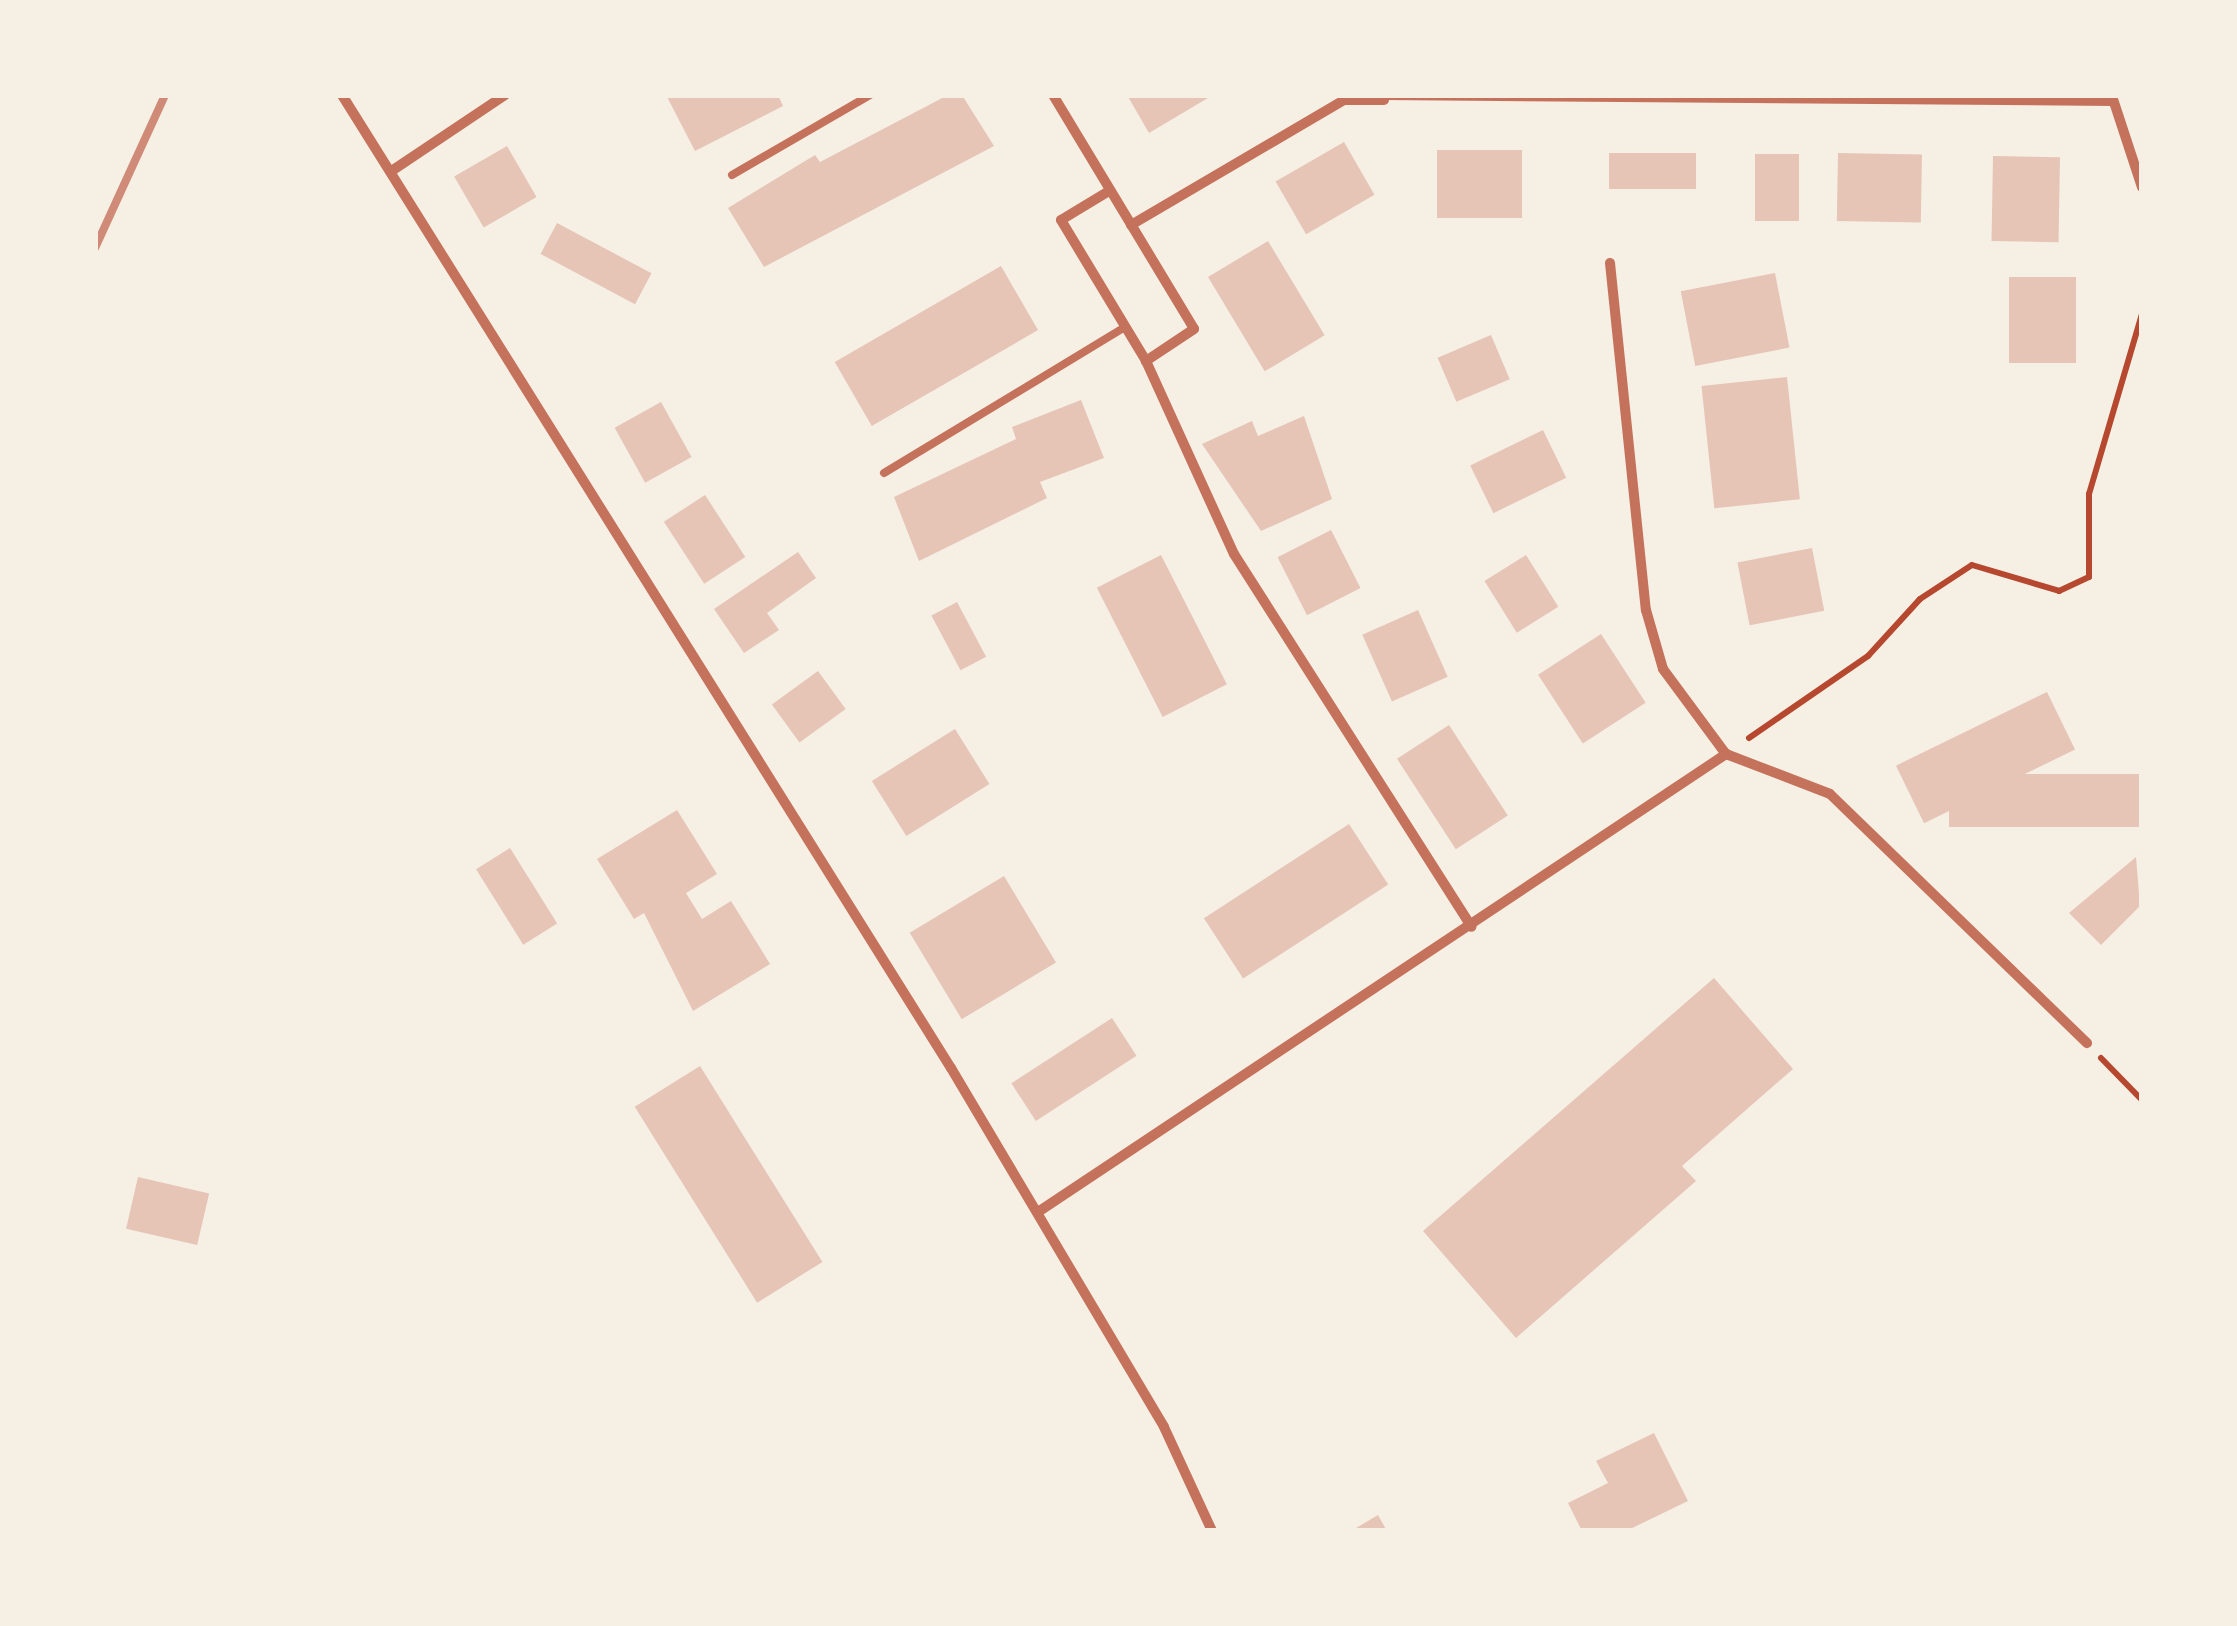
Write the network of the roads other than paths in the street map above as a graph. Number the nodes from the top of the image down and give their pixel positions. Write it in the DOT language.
graph roads {
  1 [pos="342,95"];
  2 [pos="504,95"];
  3 [pos="870,95"];
  4 [pos="1053,95"];
  5 [pos="1384,97"];
  6 [pos="2112,98"];
  7 [pos="393,170"];
  8 [pos="732,175"];
  9 [pos="2142,187"];
  10 [pos="1109,191"];
  11 [pos="1130,225"];
  12 [pos="1610,263"];
  13 [pos="1125,327"];
  14 [pos="1146,361"];
  15 [pos="884,474"];
  16 [pos="1726,754"];
  17 [pos="1472,927"];
  18 [pos="2087,1044"];
  19 [pos="1038,1212"];
  20 [pos="1212,1531"];
  1 -- 7 [label="street"];
  2 -- 7 [label="street"];
  3 -- 8 [label="lane"];
  4 -- 10 [label="street"];
  5 -- 6 [label="street"];
  5 -- 11 [label="street"];
  6 -- 9 [label="street"];
  7 -- 19 [label="street"];
  10 -- 11 [label="street"];
  10 -- 13 [label="street"];
  11 -- 14 [label="street"];
  12 -- 16 [label="street"];
  13 -- 14 [label="street"];
  13 -- 15 [label="lane"];
  14 -- 17 [label="street"];
  16 -- 17 [label="street"];
  16 -- 18 [label="street"];
  17 -- 19 [label="street"];
  19 -- 20 [label="street"];
}
